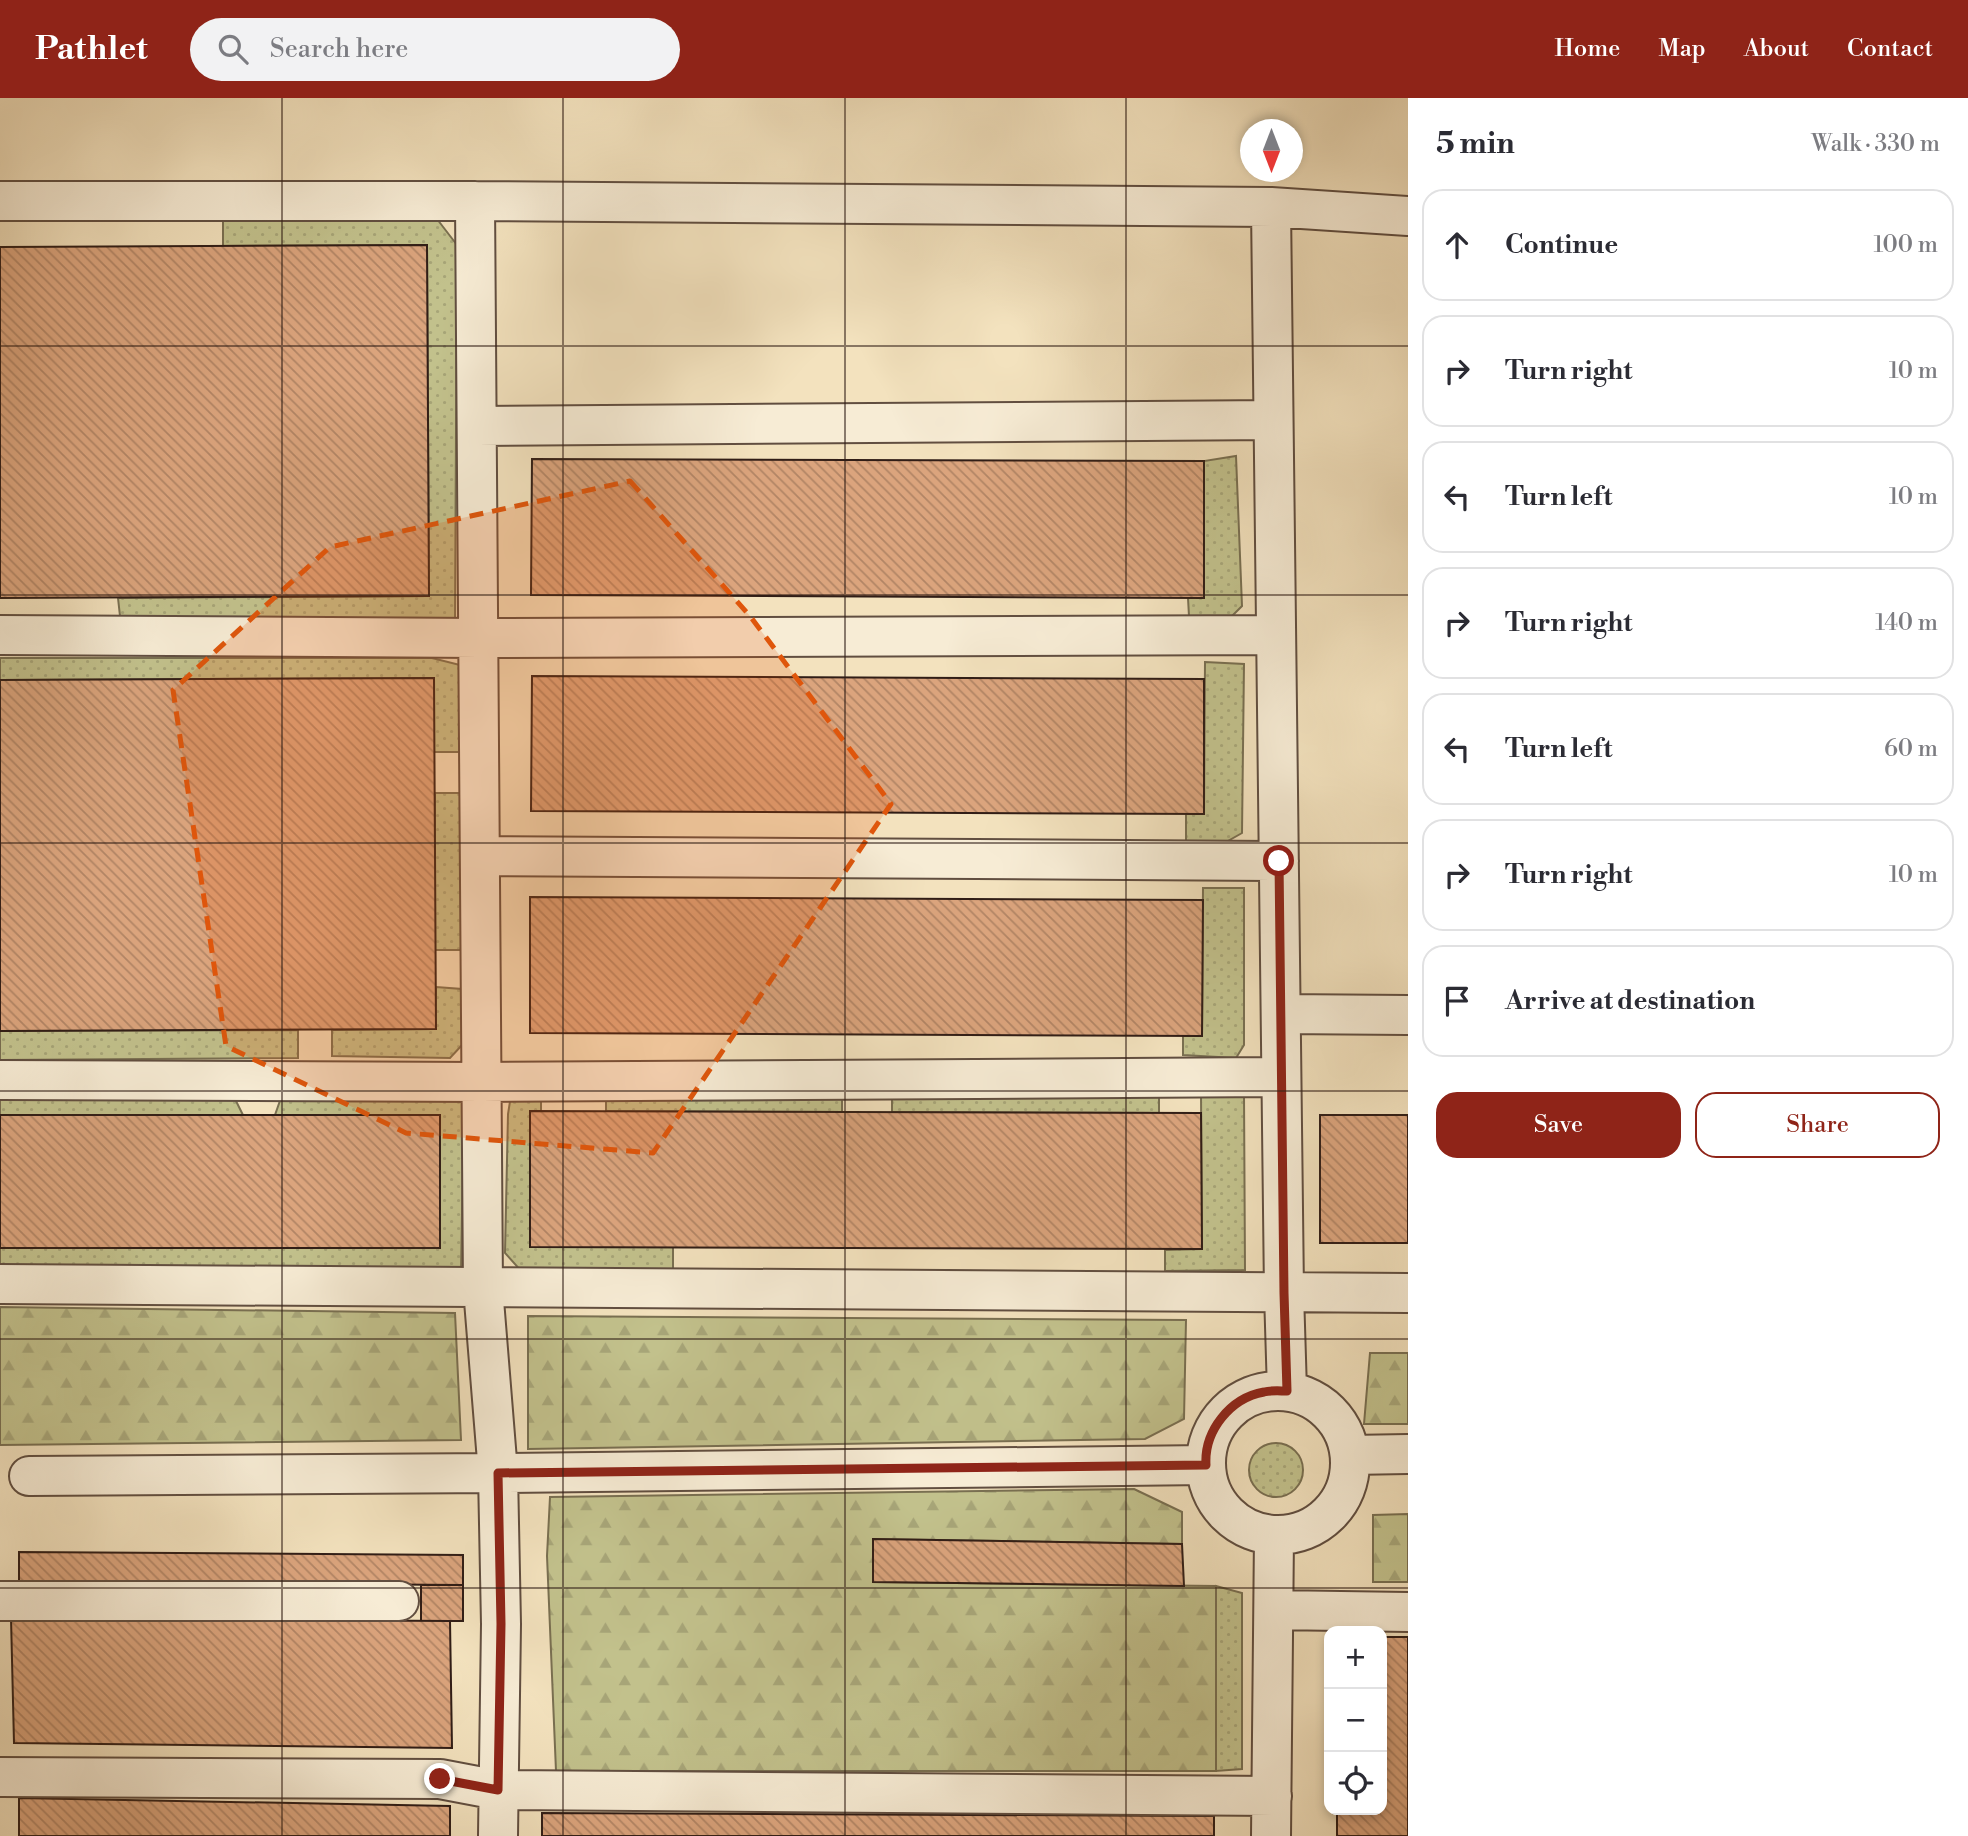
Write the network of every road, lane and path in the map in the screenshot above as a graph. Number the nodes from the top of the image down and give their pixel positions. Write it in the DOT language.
graph roads {
  1 [pos="0,201"];
  2 [pos="475,201"];
  3 [pos="1271,207"];
  4 [pos="1408,216"];
  5 [pos="1273,420"];
  6 [pos="477,426"];
  7 [pos="0,635"];
  8 [pos="1276,635"];
  9 [pos="479,638"];
  10 [pos="480,856"];
  11 [pos="1279,861"];
  12 [pos="1281,1014"];
  13 [pos="1408,1014"];
  14 [pos="1281,1077"];
  15 [pos="0,1080"];
  16 [pos="482,1083"];
  17 [pos="0,1284"];
  18 [pos="483,1288"];
  19 [pos="1284,1293"];
  20 [pos="1408,1293"];
  21 [pos="1287,1391"];
  22 [pos="1408,1454"];
  23 [pos="1350,1455"];
  24 [pos="1206,1465"];
  25 [pos="498,1473"];
  26 [pos="29,1476"];
  27 [pos="1274,1536"];
  28 [pos="0,1601"];
  29 [pos="399,1601"];
  30 [pos="1274,1610"];
  31 [pos="1408,1612"];
  32 [pos="0,1777"];
  33 [pos="498,1790"];
  34 [pos="1272,1796"];
  35 [pos="498,1836"];
  36 [pos="1271,1836"];
  1 -- 2 [label="lane"];
  2 -- 3 [label="lane"];
  2 -- 6 [label="lane"];
  3 -- 4 [label="lane"];
  3 -- 5 [label="lane"];
  5 -- 6 [label="lane"];
  5 -- 8 [label="lane"];
  6 -- 9 [label="lane"];
  7 -- 9 [label="lane"];
  8 -- 9 [label="lane"];
  8 -- 11 [label="lane"];
  9 -- 10 [label="lane"];
  10 -- 11 [label="lane"];
  10 -- 16 [label="lane"];
  11 -- 12 [label="lane"];
  12 -- 13 [label="lane"];
  12 -- 14 [label="lane"];
  14 -- 16 [label="lane"];
  14 -- 19 [label="lane"];
  15 -- 16 [label="lane"];
  16 -- 18 [label="lane"];
  17 -- 18 [label="lane"];
  18 -- 19 [label="lane"];
  18 -- 25 [label="lane"];
  19 -- 20 [label="lane"];
  19 -- 21 [label="lane"];
  21 -- 23 [label="lane"];
  21 -- 24 [label="lane"];
  22 -- 23 [label="lane"];
  23 -- 27 [label="lane"];
  24 -- 25 [label="lane"];
  24 -- 27 [label="lane"];
  25 -- 26 [label="lane"];
  25 -- 33 [label="lane"];
  27 -- 30 [label="lane"];
  28 -- 29 [label="lane"];
  30 -- 31 [label="lane"];
  30 -- 34 [label="lane"];
  32 -- 33 [label="lane"];
  33 -- 34 [label="lane"];
  33 -- 35 [label="lane"];
  34 -- 36 [label="lane"];
}
